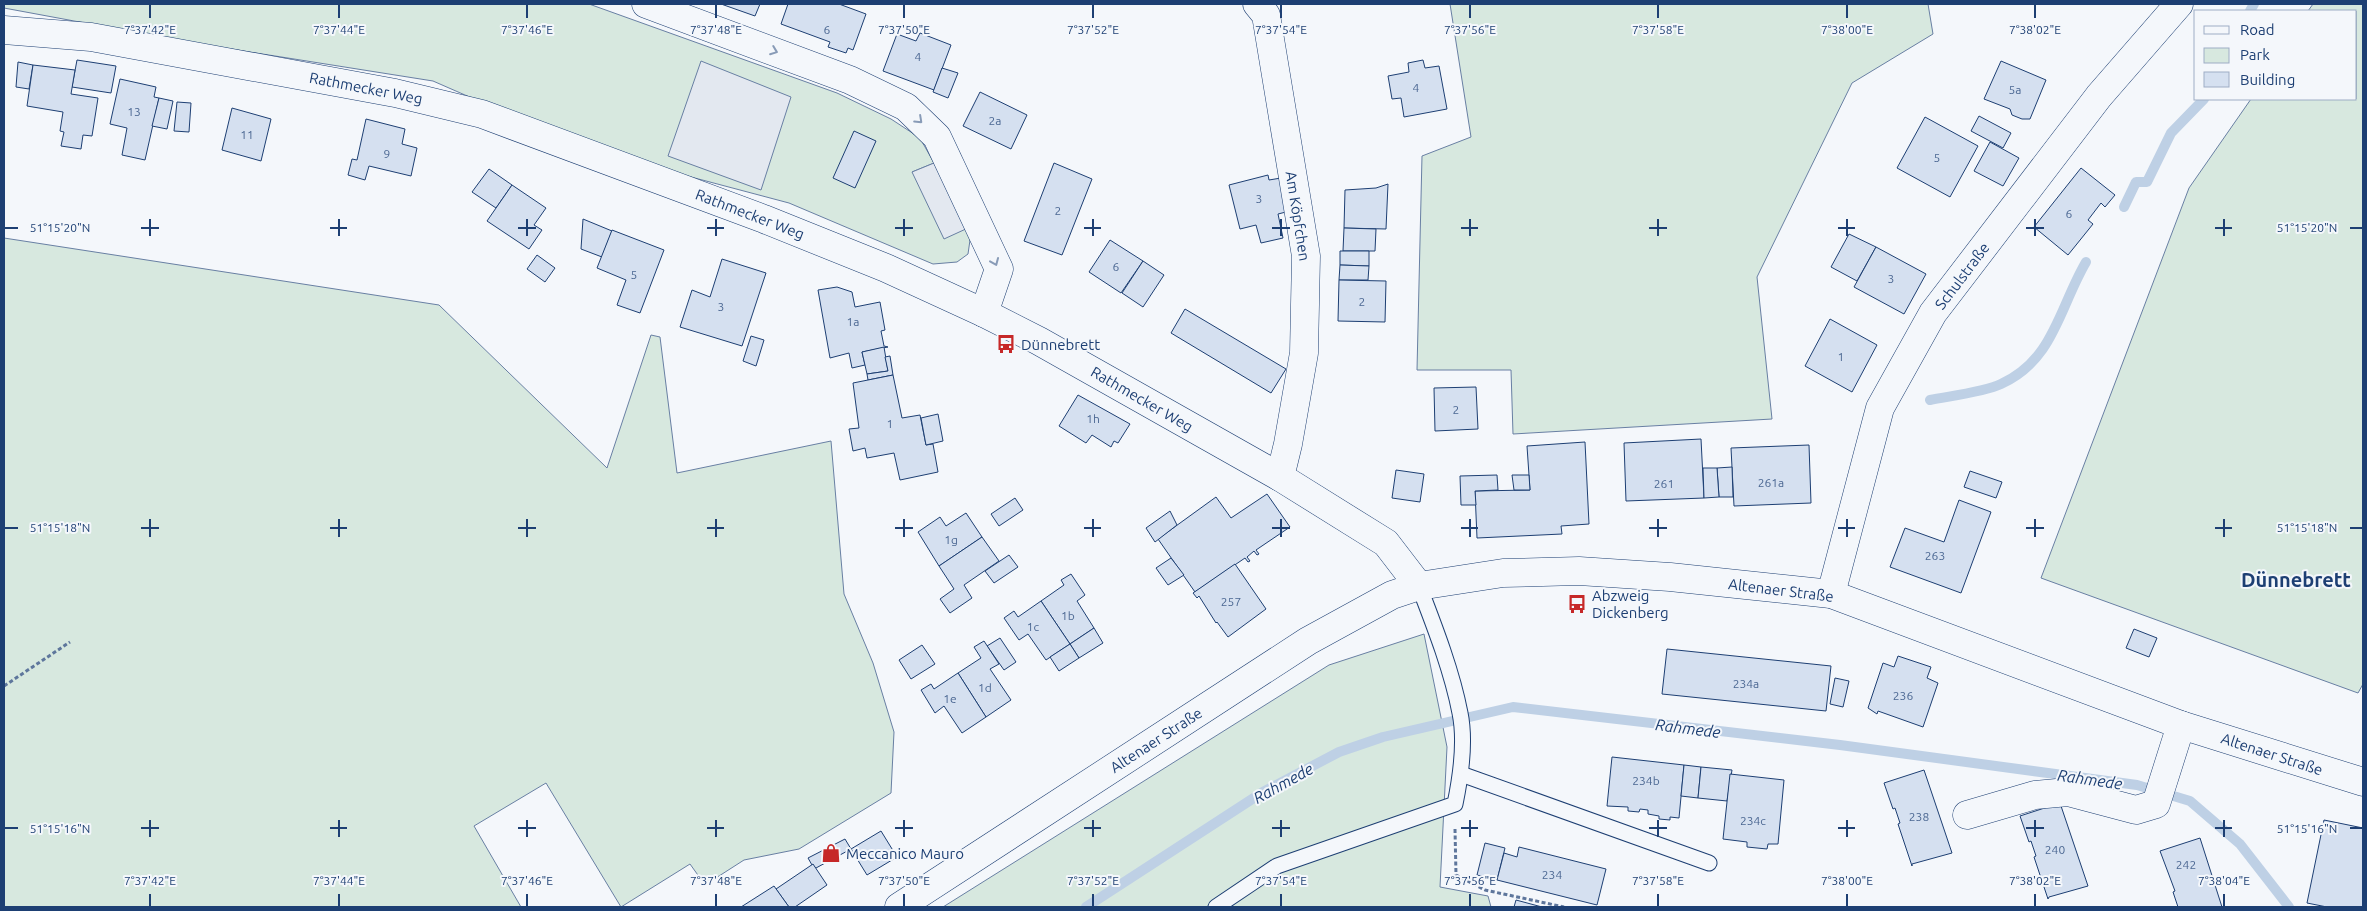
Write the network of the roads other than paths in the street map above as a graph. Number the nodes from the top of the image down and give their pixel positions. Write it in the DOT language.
graph roads {
  1 [pos="646,4"];
  2 [pos="2179,4"];
  3 [pos="1268,8"];
  4 [pos="4,30"];
  5 [pos="984,313"];
  6 [pos="1280,477"];
  7 [pos="1419,586"];
  8 [pos="1831,594"];
  9 [pos="2181,725"];
  10 [pos="1461,774"];
  11 [pos="2363,782"];
  12 [pos="1967,815"];
  13 [pos="1709,863"];
  14 [pos="900,907"];
  15 [pos="1216,907"];
  1 -- 5 [label="street, one-way"];
  2 -- 8 [label="street, Schulstraße"];
  3 -- 6 [label="street, Am Köpfchen"];
  4 -- 5 [label="street, Rathmecker Weg"];
  5 -- 6 [label="street, Rathmecker Weg"];
  6 -- 7 [label="street, Rathmecker Weg"];
  7 -- 8 [label="street, Altenaer Straße"];
  7 -- 10 [label="lane"];
  7 -- 14 [label="street, Altenaer Straße"];
  8 -- 9 [label="street, Altenaer Straße"];
  9 -- 11 [label="street, Altenaer Straße"];
  9 -- 12 [label="street"];
  10 -- 13 [label="lane"];
  10 -- 15 [label="lane"];
}
